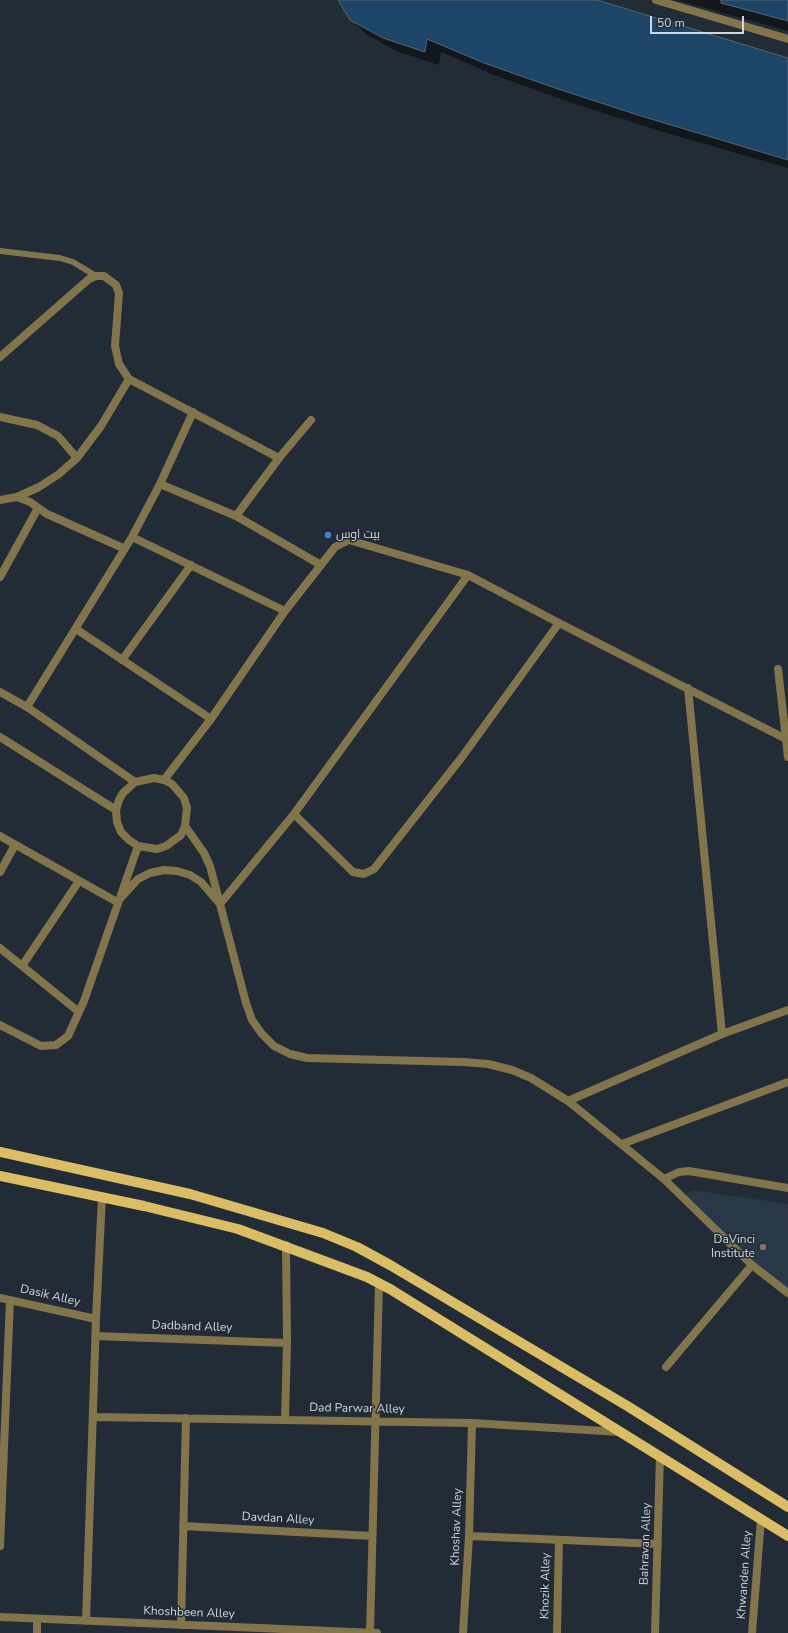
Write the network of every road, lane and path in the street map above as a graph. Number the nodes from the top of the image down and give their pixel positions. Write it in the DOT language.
graph roads {
  1 [pos="656,0"];
  2 [pos="788,39"];
  3 [pos="0,251"];
  4 [pos="96,276"];
  5 [pos="0,357"];
  6 [pos="129,379"];
  7 [pos="193,412"];
  8 [pos="0,417"];
  9 [pos="311,420"];
  10 [pos="77,458"];
  11 [pos="279,458"];
  12 [pos="160,484"];
  13 [pos="17,497"];
  14 [pos="0,500"];
  15 [pos="38,508"];
  16 [pos="236,516"];
  17 [pos="132,537"];
  18 [pos="123,548"];
  19 [pos="191,565"];
  20 [pos="321,565"];
  21 [pos="468,575"];
  22 [pos="0,577"];
  23 [pos="286,611"];
  24 [pos="559,623"];
  25 [pos="76,630"];
  26 [pos="122,660"];
  27 [pos="778,669"];
  28 [pos="688,688"];
  29 [pos="0,692"];
  30 [pos="27,707"];
  31 [pos="211,719"];
  32 [pos="0,737"];
  33 [pos="786,739"];
  34 [pos="788,757"];
  35 [pos="164,780"];
  36 [pos="135,782"];
  37 [pos="116,810"];
  38 [pos="294,814"];
  39 [pos="185,826"];
  40 [pos="0,836"];
  41 [pos="15,845"];
  42 [pos="138,846"];
  43 [pos="0,872"];
  44 [pos="79,881"];
  45 [pos="117,902"];
  46 [pos="220,904"];
  47 [pos="0,948"];
  48 [pos="22,966"];
  49 [pos="788,1010"];
  50 [pos="79,1012"];
  51 [pos="0,1025"];
  52 [pos="722,1034"];
  53 [pos="788,1082"];
  54 [pos="568,1101"];
  55 [pos="622,1144"];
  56 [pos="0,1152"];
  57 [pos="0,1176"];
  58 [pos="664,1179"];
  59 [pos="786,1186"];
  60 [pos="102,1197"];
  61 [pos="286,1245"];
  62 [pos="752,1265"];
  63 [pos="378,1283"];
  64 [pos="788,1293"];
  65 [pos="0,1298"];
  66 [pos="10,1300"];
  67 [pos="96,1319"];
  68 [pos="95,1336"];
  69 [pos="288,1343"];
  70 [pos="666,1367"];
  71 [pos="93,1417"];
  72 [pos="186,1418"];
  73 [pos="285,1420"];
  74 [pos="374,1421"];
  75 [pos="472,1423"];
  76 [pos="621,1432"];
  77 [pos="660,1456"];
  78 [pos="788,1507"];
  79 [pos="1,1518"];
  80 [pos="761,1519"];
  81 [pos="183,1526"];
  82 [pos="372,1536"];
  83 [pos="469,1536"];
  84 [pos="788,1536"];
  85 [pos="559,1540"];
  86 [pos="658,1544"];
  87 [pos="0,1546"];
  88 [pos="0,1617"];
  89 [pos="37,1619"];
  90 [pos="86,1621"];
  91 [pos="181,1625"];
  92 [pos="37,1633"];
  93 [pos="370,1633"];
  94 [pos="377,1633"];
  95 [pos="463,1633"];
  96 [pos="557,1633"];
  97 [pos="655,1633"];
  98 [pos="752,1633"];
  1 -- 2 [label="street"];
  3 -- 4 [label="lane"];
  4 -- 5 [label="street"];
  4 -- 6 [label="street"];
  6 -- 7 [label="street"];
  6 -- 10 [label="street"];
  7 -- 11 [label="street"];
  7 -- 12 [label="street"];
  8 -- 10 [label="street"];
  9 -- 11 [label="street"];
  10 -- 13 [label="street"];
  11 -- 16 [label="street"];
  12 -- 16 [label="street"];
  12 -- 17 [label="street"];
  13 -- 14 [label="street"];
  13 -- 15 [label="street"];
  15 -- 18 [label="street"];
  15 -- 22 [label="street"];
  16 -- 20 [label="street"];
  17 -- 18 [label="street"];
  17 -- 19 [label="street"];
  18 -- 25 [label="street"];
  19 -- 23 [label="street"];
  19 -- 26 [label="street"];
  20 -- 21 [label="street"];
  20 -- 23 [label="street"];
  21 -- 24 [label="street"];
  21 -- 38 [label="street"];
  23 -- 31 [label="street"];
  24 -- 28 [label="street"];
  24 -- 38 [label="street"];
  25 -- 26 [label="street"];
  25 -- 30 [label="street"];
  26 -- 31 [label="street"];
  27 -- 33 [label="street"];
  28 -- 33 [label="street"];
  28 -- 52 [label="street"];
  29 -- 30 [label="street"];
  30 -- 36 [label="street"];
  31 -- 35 [label="street"];
  32 -- 37 [label="street"];
  33 -- 34 [label="street"];
  35 -- 36 [label="street"];
  35 -- 39 [label="street"];
  36 -- 37 [label="street"];
  37 -- 42 [label="street"];
  38 -- 46 [label="street"];
  39 -- 42 [label="street"];
  39 -- 46 [label="street"];
  40 -- 41 [label="street"];
  41 -- 43 [label="street"];
  41 -- 44 [label="street"];
  42 -- 45 [label="street"];
  44 -- 45 [label="street"];
  44 -- 48 [label="street"];
  45 -- 46 [label="street"];
  45 -- 50 [label="street"];
  46 -- 54 [label="street"];
  47 -- 48 [label="street"];
  48 -- 50 [label="street"];
  49 -- 52 [label="street"];
  50 -- 51 [label="street"];
  52 -- 54 [label="street"];
  53 -- 55 [label="street"];
  54 -- 55 [label="street"];
  55 -- 58 [label="street"];
  56 -- 78 [label="main road"];
  57 -- 60 [label="main road"];
  58 -- 59 [label="street"];
  58 -- 62 [label="street"];
  60 -- 61 [label="main road"];
  60 -- 67 [label="street"];
  61 -- 63 [label="main road"];
  61 -- 69 [label="street"];
  62 -- 64 [label="street"];
  62 -- 70 [label="street"];
  63 -- 74 [label="street"];
  63 -- 76 [label="main road"];
  65 -- 66 [label="street, Dasik Alley"];
  66 -- 67 [label="street, Dasik Alley"];
  66 -- 79 [label="street"];
  67 -- 68 [label="street"];
  68 -- 69 [label="street, Dadband Alley"];
  68 -- 71 [label="street"];
  69 -- 73 [label="street"];
  71 -- 72 [label="street, Dad Parwar Alley"];
  71 -- 90 [label="street"];
  72 -- 73 [label="street, Dad Parwar Alley"];
  72 -- 81 [label="street"];
  73 -- 74 [label="street, Dad Parwar Alley"];
  74 -- 75 [label="street, Dad Parwar Alley"];
  74 -- 82 [label="street"];
  75 -- 76 [label="street, Dad Parwar Alley"];
  75 -- 83 [label="street, Khoshav Alley"];
  76 -- 77 [label="main road"];
  77 -- 80 [label="main road"];
  77 -- 86 [label="street, Bahravan Alley"];
  79 -- 87 [label="street"];
  80 -- 84 [label="main road"];
  80 -- 98 [label="street, Khwanden Alley"];
  81 -- 82 [label="street, Davdan Alley"];
  81 -- 91 [label="street"];
  82 -- 93 [label="street"];
  83 -- 85 [label="street"];
  83 -- 95 [label="street, Khoshav Alley"];
  85 -- 86 [label="street"];
  85 -- 96 [label="street, Khozik Alley"];
  86 -- 97 [label="street, Bahravan Alley"];
  88 -- 89 [label="street, Khoshbeen Alley"];
  89 -- 90 [label="street, Khoshbeen Alley"];
  89 -- 92 [label="street"];
  90 -- 91 [label="street, Khoshbeen Alley"];
  91 -- 93 [label="street, Khoshbeen Alley"];
  93 -- 94 [label="street, Khoshbeen Alley"];
}
